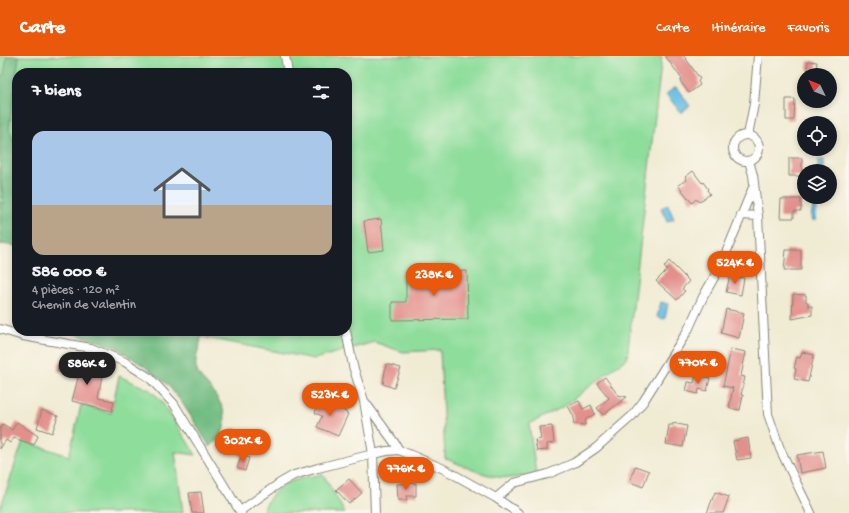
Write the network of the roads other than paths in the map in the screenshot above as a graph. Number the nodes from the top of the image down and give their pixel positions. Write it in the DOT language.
graph roads {
  1 [pos="285,56"];
  2 [pos="758,56"];
  3 [pos="287,68"];
  4 [pos="748,135"];
  5 [pos="749,161"];
  6 [pos="754,185"];
  7 [pos="741,215"];
  8 [pos="758,216"];
  9 [pos="0,329"];
  10 [pos="12,333"];
  11 [pos="23,336"];
  12 [pos="347,336"];
  13 [pos="364,401"];
  14 [pos="399,450"];
  15 [pos="372,454"];
  16 [pos="496,498"];
  17 [pos="241,512"];
  18 [pos="375,513"];
  19 [pos="518,513"];
  20 [pos="811,513"];
  1 -- 3 [label="street"];
  2 -- 4 [label="street"];
  4 -- 5 [label="street"];
  4 -- 5 [label="street"];
  5 -- 6 [label="street"];
  6 -- 7 [label="street"];
  6 -- 8 [label="street"];
  7 -- 8 [label="street"];
  7 -- 16 [label="street"];
  8 -- 20 [label="street"];
  9 -- 10 [label="street"];
  11 -- 17 [label="street"];
  12 -- 13 [label="street"];
  13 -- 14 [label="street"];
  13 -- 15 [label="street"];
  14 -- 15 [label="street"];
  14 -- 16 [label="street"];
  15 -- 17 [label="street"];
  15 -- 18 [label="street"];
  16 -- 19 [label="street"];
}
